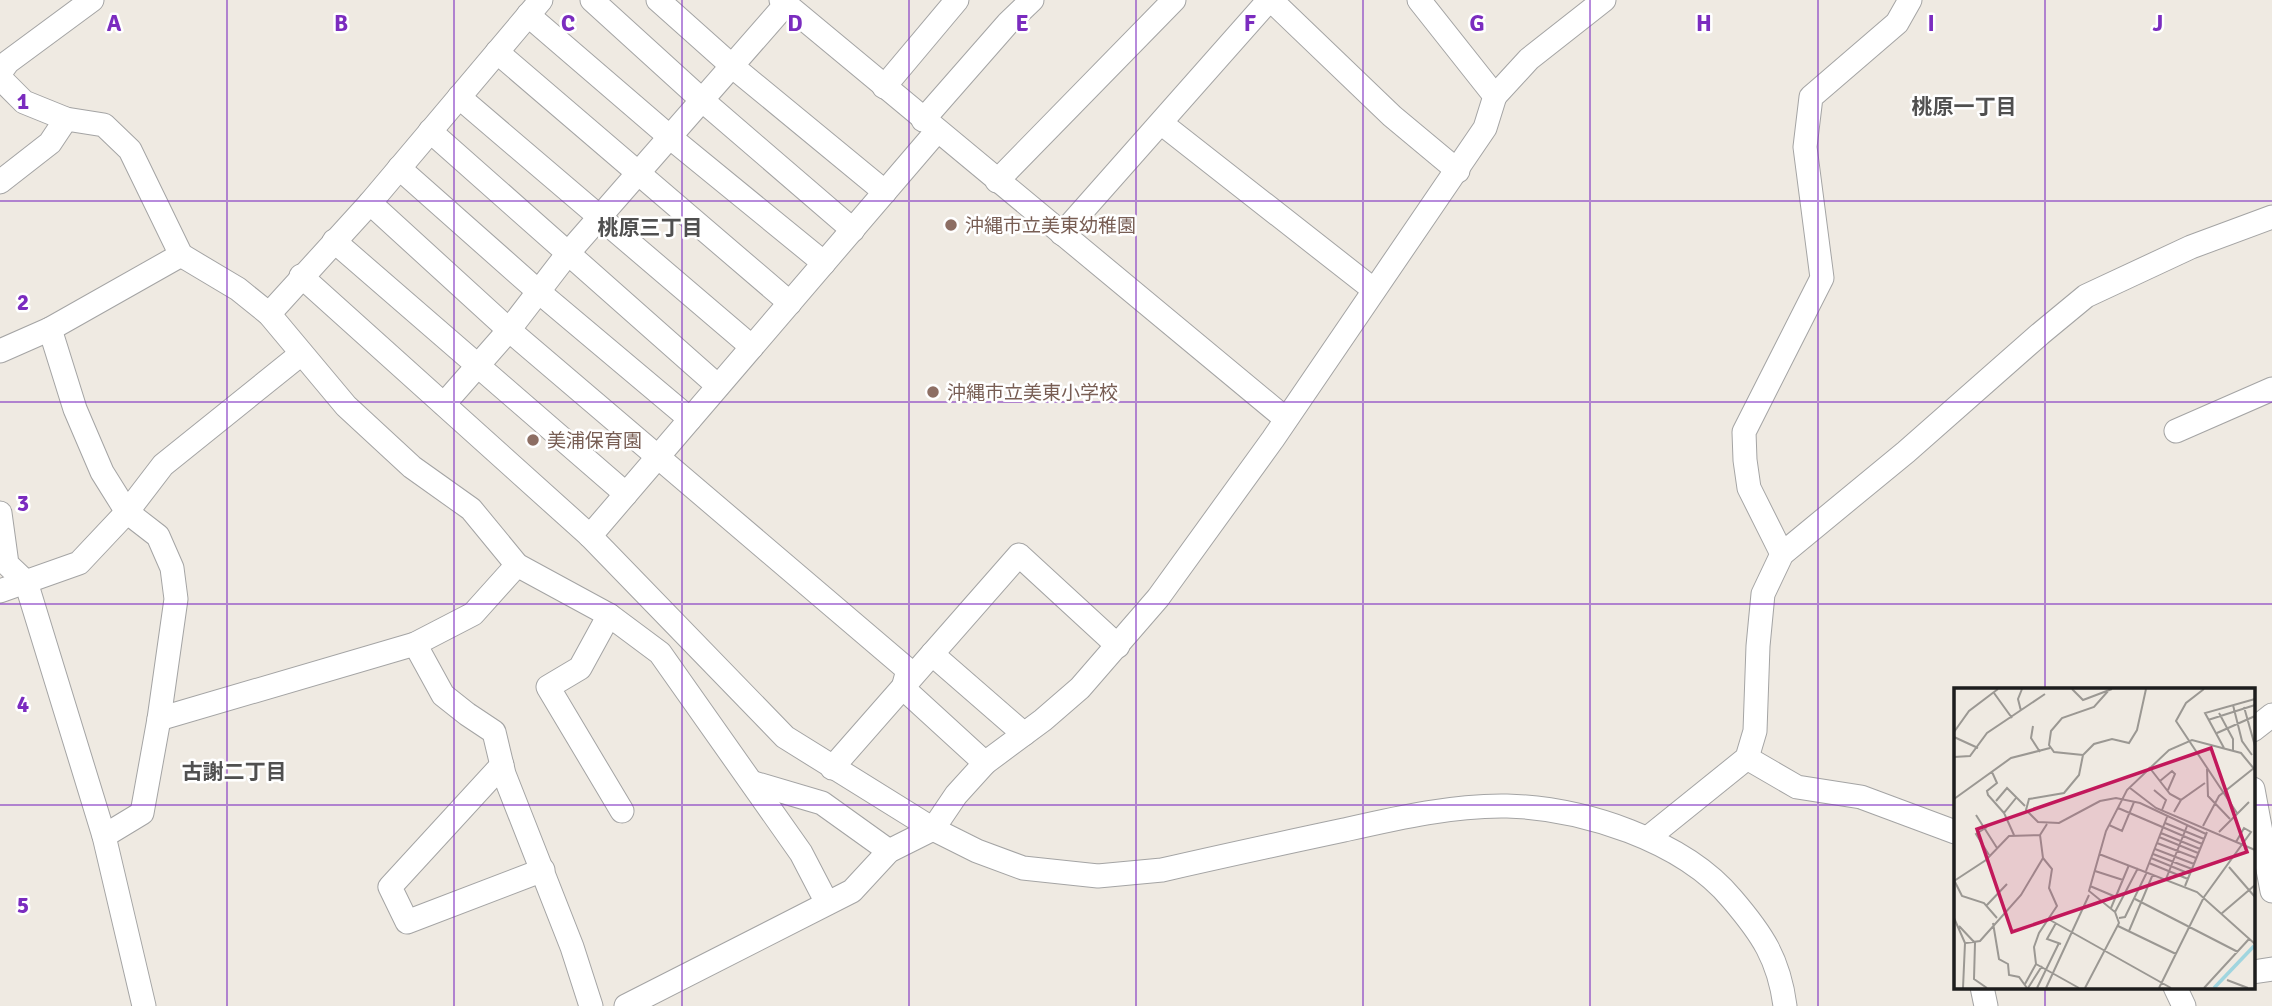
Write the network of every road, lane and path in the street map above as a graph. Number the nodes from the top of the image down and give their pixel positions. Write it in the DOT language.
graph roads {
  1 [pos="92,0"];
  2 [pos="592,0"];
  3 [pos="658,0"];
  4 [pos="957,0"];
  5 [pos="1032,0"];
  6 [pos="1174,0"];
  7 [pos="1270,0"];
  8 [pos="1419,0"];
  9 [pos="1604,0"];
  10 [pos="1910,0"];
  11 [pos="784,2"];
  12 [pos="535,7"];
  13 [pos="497,52"];
  14 [pos="732,66"];
  15 [pos="0,75"];
  16 [pos="884,87"];
  17 [pos="1496,96"];
  18 [pos="458,97"];
  19 [pos="702,100"];
  20 [pos="66,118"];
  21 [pos="1161,123"];
  22 [pos="930,126"];
  23 [pos="430,131"];
  24 [pos="671,138"];
  25 [pos="399,168"];
  26 [pos="1458,171"];
  27 [pos="638,174"];
  28 [pos="997,180"];
  29 [pos="0,182"];
  30 [pos="885,192"];
  31 [pos="370,203"];
  32 [pos="601,216"];
  33 [pos="2272,217"];
  34 [pos="853,230"];
  35 [pos="1062,234"];
  36 [pos="334,241"];
  37 [pos="569,253"];
  38 [pos="181,254"];
  39 [pos="824,263"];
  40 [pos="301,276"];
  41 [pos="1374,290"];
  42 [pos="539,292"];
  43 [pos="790,303"];
  44 [pos="270,314"];
  45 [pos="51,329"];
  46 [pos="509,330"];
  47 [pos="752,347"];
  48 [pos="0,351"];
  49 [pos="301,354"];
  50 [pos="478,365"];
  51 [pos="718,386"];
  52 [pos="2272,389"];
  53 [pos="444,404"];
  54 [pos="690,419"];
  55 [pos="1286,419"];
  56 [pos="2176,431"];
  57 [pos="659,456"];
  58 [pos="626,494"];
  59 [pos="127,512"];
  60 [pos="0,513"];
  61 [pos="590,536"];
  62 [pos="1782,554"];
  63 [pos="517,565"];
  64 [pos="26,582"];
  65 [pos="0,591"];
  66 [pos="609,615"];
  67 [pos="415,644"];
  68 [pos="1118,646"];
  69 [pos="932,654"];
  70 [pos="902,688"];
  71 [pos="2272,715"];
  72 [pos="159,719"];
  73 [pos="2254,729"];
  74 [pos="1024,734"];
  75 [pos="1747,758"];
  76 [pos="985,763"];
  77 [pos="502,765"];
  78 [pos="832,768"];
  79 [pos="754,783"];
  80 [pos="2254,794"];
  81 [pos="622,811"];
  82 [pos="933,829"];
  83 [pos="1954,832"];
  84 [pos="104,836"];
  85 [pos="1649,837"];
  86 [pos="889,851"];
  87 [pos="543,870"];
  88 [pos="2272,891"];
  89 [pos="827,903"];
  90 [pos="2272,969"];
  91 [pos="2254,972"];
  92 [pos="1982,988"];
  93 [pos="2175,988"];
  94 [pos="144,1006"];
  95 [pos="591,1006"];
  96 [pos="626,1006"];
  97 [pos="1785,1006"];
  98 [pos="1986,1006"];
  99 [pos="2184,1006"];
  1 -- 15 [label="street"];
  2 -- 19 [label="street"];
  3 -- 14 [label="street"];
  4 -- 16 [label="street"];
  5 -- 22 [label="street"];
  6 -- 28 [label="street"];
  7 -- 21 [label="street"];
  7 -- 26 [label="street"];
  8 -- 17 [label="street"];
  9 -- 17 [label="street"];
  10 -- 62 [label="street"];
  11 -- 14 [label="street"];
  11 -- 16 [label="street"];
  12 -- 13 [label="street"];
  12 -- 24 [label="street"];
  13 -- 18 [label="street"];
  13 -- 27 [label="street"];
  14 -- 19 [label="street"];
  14 -- 30 [label="street"];
  15 -- 20 [label="street"];
  16 -- 22 [label="street"];
  17 -- 26 [label="street"];
  18 -- 23 [label="street"];
  18 -- 32 [label="street"];
  19 -- 24 [label="street"];
  19 -- 34 [label="street"];
  20 -- 29 [label="street"];
  20 -- 38 [label="street"];
  21 -- 35 [label="street"];
  21 -- 41 [label="street"];
  22 -- 28 [label="street"];
  22 -- 30 [label="street"];
  23 -- 25 [label="street"];
  23 -- 37 [label="street"];
  24 -- 27 [label="street"];
  24 -- 39 [label="street"];
  25 -- 31 [label="street"];
  25 -- 42 [label="street"];
  26 -- 41 [label="street"];
  27 -- 32 [label="street"];
  27 -- 43 [label="street"];
  28 -- 35 [label="street"];
  30 -- 34 [label="street"];
  31 -- 36 [label="street"];
  31 -- 46 [label="street"];
  32 -- 37 [label="street"];
  32 -- 47 [label="street"];
  33 -- 62 [label="street"];
  34 -- 39 [label="street"];
  35 -- 55 [label="street"];
  36 -- 40 [label="street"];
  36 -- 50 [label="street"];
  37 -- 42 [label="street"];
  37 -- 51 [label="street"];
  38 -- 44 [label="street"];
  38 -- 45 [label="street"];
  39 -- 43 [label="street"];
  40 -- 44 [label="street"];
  40 -- 53 [label="street"];
  41 -- 55 [label="street"];
  42 -- 46 [label="street"];
  42 -- 54 [label="street"];
  43 -- 47 [label="street"];
  44 -- 49 [label="street"];
  45 -- 48 [label="street"];
  45 -- 59 [label="street"];
  46 -- 50 [label="street"];
  46 -- 57 [label="street"];
  47 -- 51 [label="street"];
  49 -- 59 [label="street"];
  49 -- 63 [label="street"];
  50 -- 53 [label="street"];
  50 -- 58 [label="street"];
  51 -- 54 [label="street"];
  52 -- 56 [label="street"];
  53 -- 61 [label="street"];
  54 -- 57 [label="street"];
  55 -- 68 [label="street"];
  57 -- 58 [label="street"];
  57 -- 70 [label="street"];
  58 -- 61 [label="street"];
  59 -- 64 [label="street"];
  59 -- 72 [label="street"];
  60 -- 64 [label="street"];
  61 -- 78 [label="street"];
  62 -- 75 [label="street"];
  63 -- 66 [label="street"];
  63 -- 67 [label="street"];
  64 -- 65 [label="street"];
  64 -- 84 [label="street"];
  66 -- 79 [label="street"];
  66 -- 81 [label="street"];
  67 -- 72 [label="street"];
  67 -- 77 [label="street"];
  68 -- 69 [label="street"];
  68 -- 74 [label="street"];
  69 -- 70 [label="street"];
  69 -- 74 [label="street"];
  70 -- 76 [label="street"];
  70 -- 78 [label="street"];
  71 -- 73 [label="street"];
  72 -- 84 [label="street"];
  74 -- 76 [label="street"];
  75 -- 83 [label="street"];
  75 -- 85 [label="street"];
  76 -- 82 [label="street"];
  77 -- 87 [label="street"];
  77 -- 87 [label="street"];
  78 -- 82 [label="street"];
  79 -- 86 [label="street"];
  79 -- 89 [label="street"];
  80 -- 88 [label="street"];
  82 -- 85 [label="street"];
  82 -- 86 [label="street"];
  84 -- 94 [label="street"];
  85 -- 97 [label="street"];
  86 -- 89 [label="street"];
  87 -- 95 [label="street"];
  89 -- 96 [label="street"];
  90 -- 91 [label="street"];
  92 -- 98 [label="street"];
  93 -- 99 [label="street"];
}
